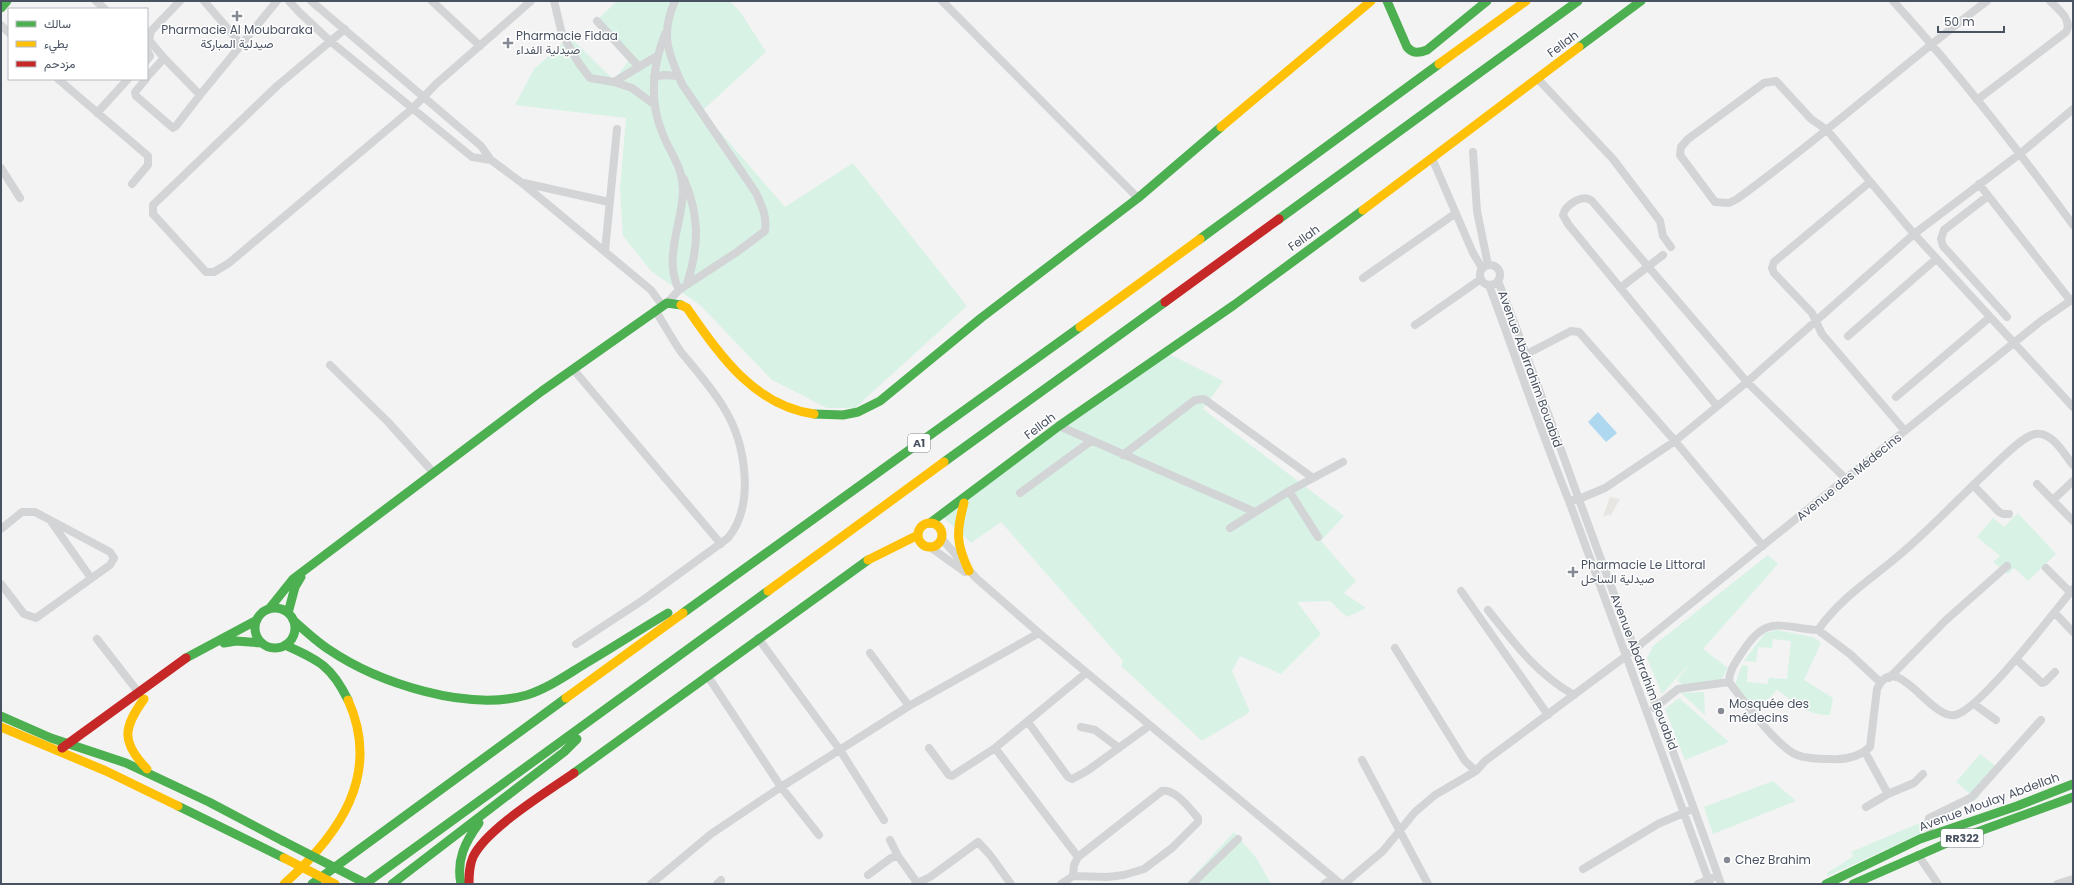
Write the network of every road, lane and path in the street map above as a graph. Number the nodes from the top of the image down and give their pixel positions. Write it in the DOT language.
graph roads {
  1 [pos="7,1"];
  2 [pos="96,1"];
  3 [pos="180,1"];
  4 [pos="204,1"];
  5 [pos="277,1"];
  6 [pos="289,1"];
  7 [pos="311,1"];
  8 [pos="432,1"];
  9 [pos="531,1"];
  10 [pos="554,1"];
  11 [pos="675,1"];
  12 [pos="942,1"];
  13 [pos="1371,1"];
  14 [pos="1387,1"];
  15 [pos="1487,1"];
  16 [pos="1526,1"];
  17 [pos="1578,1"];
  18 [pos="1641,1"];
  19 [pos="1893,1"];
  20 [pos="1987,1"];
  21 [pos="2050,1"];
  22 [pos="1,8"];
  23 [pos="104,8"];
  24 [pos="597,21"];
  25 [pos="345,29"];
  26 [pos="666,29"];
  27 [pos="330,41"];
  28 [pos="1931,43"];
  29 [pos="242,45"];
  30 [pos="480,46"];
  31 [pos="657,56"];
  32 [pos="164,58"];
  33 [pos="639,67"];
  34 [pos="148,76"];
  35 [pos="678,76"];
  36 [pos="654,77"];
  37 [pos="1537,78"];
  38 [pos="59,80"];
  39 [pos="127,80"];
  40 [pos="144,80"];
  41 [pos="614,82"];
  42 [pos="200,95"];
  43 [pos="423,97"];
  44 [pos="1977,100"];
  45 [pos="656,105"];
  46 [pos="413,108"];
  47 [pos="2073,110"];
  48 [pos="97,113"];
  49 [pos="617,129"];
  50 [pos="1827,130"];
  51 [pos="1473,152"];
  52 [pos="2021,154"];
  53 [pos="1432,158"];
  54 [pos="492,160"];
  55 [pos="1,168"];
  56 [pos="682,173"];
  57 [pos="522,182"];
  58 [pos="1870,182"];
  59 [pos="132,184"];
  60 [pos="1979,184"];
  61 [pos="1988,196"];
  62 [pos="20,198"];
  63 [pos="1138,198"];
  64 [pos="609,202"];
  65 [pos="1456,213"];
  66 [pos="2073,225"];
  67 [pos="1914,234"];
  68 [pos="1671,247"];
  69 [pos="605,251"];
  70 [pos="1663,255"];
  71 [pos="1936,259"];
  72 [pos="1485,266"];
  73 [pos="1647,267"];
  74 [pos="1363,278"];
  75 [pos="1480,279"];
  76 [pos="1498,281"];
  77 [pos="687,284"];
  78 [pos="1489,285"];
  79 [pos="1620,288"];
  80 [pos="679,290"];
  81 [pos="2072,300"];
  82 [pos="661,306"];
  83 [pos="2007,317"];
  84 [pos="1989,318"];
  85 [pos="1815,320"];
  86 [pos="1415,325"];
  87 [pos="1848,336"];
  88 [pos="2013,344"];
  89 [pos="1527,354"];
  90 [pos="1517,359"];
  91 [pos="330,365"];
  92 [pos="573,369"];
  93 [pos="1747,382"];
  94 [pos="1896,397"];
  95 [pos="1717,406"];
  96 [pos="2073,407"];
  97 [pos="1059,426"];
  98 [pos="1905,431"];
  99 [pos="1091,441"];
  100 [pos="1557,441"];
  101 [pos="1675,441"];
  102 [pos="1546,445"];
  103 [pos="1123,454"];
  104 [pos="1343,462"];
  105 [pos="2073,466"];
  106 [pos="433,472"];
  107 [pos="1313,478"];
  108 [pos="1845,478"];
  109 [pos="2073,481"];
  110 [pos="2036,484"];
  111 [pos="1973,485"];
  112 [pos="976,488"];
  113 [pos="1289,491"];
  114 [pos="1020,492"];
  115 [pos="1579,499"];
  116 [pos="2053,500"];
  117 [pos="1569,501"];
  118 [pos="964,503"];
  119 [pos="1255,512"];
  120 [pos="2009,514"];
  121 [pos="49,519"];
  122 [pos="2073,521"];
  123 [pos="930,523"];
  124 [pos="1230,528"];
  125 [pos="1,529"];
  126 [pos="918,535"];
  127 [pos="942,535"];
  128 [pos="1318,537"];
  129 [pos="721,544"];
  130 [pos="777,545"];
  131 [pos="1763,546"];
  132 [pos="930,547"];
  133 [pos="2007,566"];
  134 [pos="2046,568"];
  135 [pos="306,569"];
  136 [pos="969,571"];
  137 [pos="91,578"];
  138 [pos="976,578"];
  139 [pos="1,584"];
  140 [pos="2072,590"];
  141 [pos="1461,591"];
  142 [pos="269,609"];
  143 [pos="1488,610"];
  144 [pos="2055,613"];
  145 [pos="291,617"];
  146 [pos="257,620"];
  147 [pos="1818,630"];
  148 [pos="2073,632"];
  149 [pos="1039,633"];
  150 [pos="758,638"];
  151 [pos="97,639"];
  152 [pos="262,643"];
  153 [pos="576,644"];
  154 [pos="285,645"];
  155 [pos="1395,648"];
  156 [pos="1634,648"];
  157 [pos="870,653"];
  158 [pos="1626,656"];
  159 [pos="2016,659"];
  160 [pos="2055,672"];
  161 [pos="1086,673"];
  162 [pos="707,675"];
  163 [pos="1889,678"];
  164 [pos="1729,682"];
  165 [pos="1880,682"];
  166 [pos="1574,695"];
  167 [pos="142,696"];
  168 [pos="1974,704"];
  169 [pos="1657,705"];
  170 [pos="909,706"];
  171 [pos="1648,714"];
  172 [pos="1548,715"];
  173 [pos="1,716"];
  174 [pos="592,720"];
  175 [pos="1996,720"];
  176 [pos="2041,720"];
  177 [pos="1028,722"];
  178 [pos="1149,726"];
  179 [pos="1,727"];
  180 [pos="1081,727"];
  181 [pos="68,744"];
  182 [pos="78,746"];
  183 [pos="929,748"];
  184 [pos="995,748"];
  185 [pos="1119,748"];
  186 [pos="840,750"];
  187 [pos="57,751"];
  188 [pos="1865,752"];
  189 [pos="67,755"];
  190 [pos="1362,760"];
  191 [pos="1476,771"];
  192 [pos="1923,774"];
  193 [pos="156,777"];
  194 [pos="2073,784"];
  195 [pos="781,787"];
  196 [pos="1888,794"];
  197 [pos="2073,797"];
  198 [pos="496,803"];
  199 [pos="1866,807"];
  200 [pos="1694,809"];
  201 [pos="1685,813"];
  202 [pos="884,820"];
  203 [pos="1399,832"];
  204 [pos="819,835"];
  205 [pos="1931,835"];
  206 [pos="1238,839"];
  207 [pos="890,840"];
  208 [pos="1918,855"];
  209 [pos="898,856"];
  210 [pos="1078,857"];
  211 [pos="1582,869"];
  212 [pos="868,875"];
  213 [pos="1718,875"];
  214 [pos="1073,876"];
  215 [pos="1333,878"];
  216 [pos="2073,879"];
  217 [pos="1099,880"];
  218 [pos="1709,882"];
  219 [pos="1857,883"];
  220 [pos="284,884"];
  221 [pos="312,884"];
  222 [pos="335,884"];
  223 [pos="366,884"];
  224 [pos="392,884"];
  225 [pos="461,884"];
  226 [pos="469,884"];
  227 [pos="651,884"];
  228 [pos="917,884"];
  229 [pos="1010,884"];
  230 [pos="1061,884"];
  231 [pos="1192,884"];
  232 [pos="1324,884"];
  233 [pos="1342,884"];
  234 [pos="1428,884"];
  235 [pos="1698,884"];
  236 [pos="1721,884"];
  237 [pos="1826,884"];
  238 [pos="1938,884"];
  239 [pos="2057,884"];
  1 -- 22 [label="main road"];
  2 -- 23 [label="street"];
  3 -- 32 [label="street"];
  4 -- 29 [label="street"];
  5 -- 29 [label="street"];
  6 -- 27 [label="street"];
  7 -- 25 [label="street"];
  8 -- 30 [label="street"];
  9 -- 30 [label="street"];
  10 -- 41 [label="street"];
  11 -- 26 [label="street"];
  12 -- 63 [label="street"];
  13 -- 63 [label="main road"];
  14 -- 15 [label="main road"];
  16 -- 130 [label="main road, A1"];
  17 -- 174 [label="main road, A1"];
  18 -- 37 [label="main road, Fellah"];
  19 -- 28 [label="street"];
  20 -- 28 [label="street"];
  21 -- 44 [label="street"];
  24 -- 33 [label="street"];
  25 -- 27 [label="street"];
  25 -- 43 [label="street"];
  26 -- 31 [label="street"];
  26 -- 35 [label="street"];
  27 -- 46 [label="street"];
  27 -- 46 [label="street"];
  28 -- 44 [label="street"];
  28 -- 50 [label="street"];
  29 -- 42 [label="street"];
  30 -- 43 [label="street"];
  31 -- 33 [label="street"];
  31 -- 36 [label="street"];
  32 -- 34 [label="street"];
  32 -- 42 [label="street"];
  33 -- 41 [label="street"];
  35 -- 36 [label="street"];
  35 -- 77 [label="street"];
  36 -- 45 [label="street"];
  37 -- 53 [label="main road, Fellah"];
  37 -- 68 [label="street"];
  38 -- 48 [label="street"];
  39 -- 48 [label="street"];
  40 -- 42 [label="street"];
  41 -- 45 [label="street"];
  43 -- 46 [label="street"];
  43 -- 54 [label="street"];
  44 -- 52 [label="street"];
  45 -- 56 [label="street"];
  46 -- 54 [label="street"];
  47 -- 52 [label="street"];
  48 -- 59 [label="street"];
  49 -- 64 [label="street"];
  50 -- 50 [label="street"];
  50 -- 58 [label="street"];
  51 -- 72 [label="street"];
  52 -- 60 [label="street"];
  52 -- 66 [label="street"];
  53 -- 65 [label="street"];
  53 -- 97 [label="main road, Fellah"];
  54 -- 57 [label="street"];
  55 -- 62 [label="street"];
  56 -- 77 [label="street"];
  56 -- 80 [label="street"];
  57 -- 64 [label="street"];
  57 -- 69 [label="street"];
  58 -- 67 [label="street"];
  58 -- 85 [label="street"];
  60 -- 61 [label="street"];
  60 -- 67 [label="street"];
  61 -- 81 [label="street"];
  61 -- 83 [label="street"];
  63 -- 82 [label="main road"];
  64 -- 69 [label="street"];
  65 -- 72 [label="street"];
  65 -- 74 [label="street"];
  67 -- 71 [label="street"];
  67 -- 85 [label="street"];
  69 -- 82 [label="street"];
  70 -- 73 [label="street"];
  71 -- 84 [label="street"];
  71 -- 87 [label="street"];
  72 -- 75 [label="street"];
  72 -- 76 [label="street"];
  73 -- 79 [label="street"];
  73 -- 79 [label="street"];
  73 -- 93 [label="street"];
  75 -- 78 [label="street"];
  75 -- 86 [label="street"];
  76 -- 78 [label="street"];
  76 -- 89 [label="street, Avenue Abdrrahim Bouabid"];
  77 -- 80 [label="street"];
  78 -- 90 [label="street, Avenue Abdrrahim Bouabid"];
  79 -- 95 [label="street"];
  80 -- 82 [label="street"];
  81 -- 88 [label="street, Avenue des Médecins"];
  82 -- 92 [label="main road"];
  82 -- 129 [label="street"];
  84 -- 88 [label="street"];
  84 -- 94 [label="street"];
  85 -- 93 [label="street"];
  85 -- 98 [label="street"];
  88 -- 96 [label="street"];
  88 -- 98 [label="street, Avenue des Médecins"];
  89 -- 90 [label="street"];
  89 -- 100 [label="street, Avenue Abdrrahim Bouabid"];
  89 -- 101 [label="street"];
  90 -- 102 [label="street, Avenue Abdrrahim Bouabid"];
  91 -- 106 [label="street"];
  92 -- 106 [label="main road"];
  92 -- 129 [label="street"];
  93 -- 95 [label="street"];
  93 -- 108 [label="street"];
  95 -- 101 [label="street"];
  97 -- 99 [label="street"];
  97 -- 112 [label="main road, Fellah"];
  98 -- 108 [label="street, Avenue des Médecins"];
  99 -- 103 [label="street"];
  99 -- 114 [label="street"];
  100 -- 102 [label="street"];
  100 -- 115 [label="street, Avenue Abdrrahim Bouabid"];
  101 -- 115 [label="street"];
  101 -- 131 [label="street"];
  102 -- 117 [label="street, Avenue Abdrrahim Bouabid"];
  103 -- 107 [label="street"];
  103 -- 119 [label="street"];
  104 -- 107 [label="street"];
  105 -- 111 [label="street"];
  106 -- 135 [label="main road"];
  107 -- 113 [label="street"];
  108 -- 131 [label="street, Avenue des Médecins"];
  109 -- 116 [label="street"];
  110 -- 116 [label="street"];
  111 -- 120 [label="street"];
  111 -- 147 [label="street"];
  112 -- 118 [label="main road, Fellah"];
  112 -- 123 [label="main road, Fellah"];
  113 -- 119 [label="street"];
  113 -- 128 [label="street"];
  115 -- 117 [label="street"];
  115 -- 156 [label="street, Avenue Abdrrahim Bouabid"];
  116 -- 122 [label="street"];
  117 -- 158 [label="street, Avenue Abdrrahim Bouabid"];
  118 -- 127 [label="main road, Fellah"];
  118 -- 136 [label="main road"];
  119 -- 124 [label="street"];
  121 -- 125 [label="street"];
  121 -- 137 [label="street"];
  121 -- 137 [label="street"];
  123 -- 126 [label="main road, Fellah"];
  123 -- 127 [label="main road"];
  126 -- 132 [label="main road"];
  126 -- 150 [label="main road, Fellah"];
  127 -- 132 [label="main road, Fellah"];
  127 -- 136 [label="street"];
  129 -- 153 [label="street"];
  130 -- 145 [label="main road"];
  130 -- 221 [label="main road, A1"];
  131 -- 156 [label="street, Avenue des Médecins"];
  132 -- 138 [label="street"];
  133 -- 163 [label="street"];
  134 -- 140 [label="street"];
  135 -- 142 [label="main road"];
  135 -- 145 [label="main road"];
  136 -- 138 [label="street"];
  137 -- 139 [label="street"];
  138 -- 149 [label="street"];
  140 -- 144 [label="street"];
  141 -- 172 [label="street"];
  142 -- 145 [label="main road"];
  142 -- 146 [label="main road"];
  143 -- 166 [label="street"];
  144 -- 148 [label="street"];
  144 -- 159 [label="street"];
  145 -- 154 [label="main road"];
  146 -- 152 [label="main road"];
  146 -- 167 [label="main road"];
  147 -- 164 [label="street"];
  147 -- 165 [label="street"];
  149 -- 161 [label="street"];
  149 -- 170 [label="street"];
  150 -- 162 [label="main road, Fellah"];
  150 -- 186 [label="street"];
  151 -- 167 [label="street"];
  152 -- 154 [label="main road"];
  152 -- 167 [label="main road"];
  154 -- 220 [label="main road"];
  155 -- 191 [label="street"];
  156 -- 158 [label="street, Avenue des Médecins"];
  156 -- 169 [label="street, Avenue Abdrrahim Bouabid"];
  157 -- 170 [label="street"];
  158 -- 166 [label="street, Avenue des Médecins"];
  158 -- 171 [label="street, Avenue Abdrrahim Bouabid"];
  159 -- 160 [label="street"];
  159 -- 168 [label="street"];
  161 -- 177 [label="street"];
  161 -- 178 [label="street"];
  162 -- 195 [label="street"];
  162 -- 226 [label="main road, Fellah"];
  163 -- 165 [label="street"];
  163 -- 168 [label="street"];
  164 -- 169 [label="street"];
  164 -- 188 [label="street"];
  165 -- 188 [label="street"];
  166 -- 172 [label="street, Avenue des Médecins"];
  167 -- 181 [label="main road"];
  167 -- 182 [label="main road"];
  167 -- 193 [label="main road"];
  168 -- 175 [label="street"];
  169 -- 171 [label="street"];
  169 -- 200 [label="street, Avenue Abdrrahim Bouabid"];
  170 -- 186 [label="street"];
  171 -- 201 [label="street, Avenue Abdrrahim Bouabid"];
  172 -- 191 [label="street, Avenue des Médecins"];
  173 -- 181 [label="main road"];
  174 -- 198 [label="main road"];
  174 -- 223 [label="main road, A1"];
  176 -- 205 [label="street"];
  177 -- 184 [label="street"];
  177 -- 185 [label="street"];
  178 -- 185 [label="street"];
  178 -- 215 [label="street"];
  179 -- 187 [label="main road"];
  180 -- 185 [label="street"];
  181 -- 182 [label="main road"];
  181 -- 187 [label="main road"];
  182 -- 189 [label="main road"];
  182 -- 193 [label="main road"];
  183 -- 184 [label="street"];
  184 -- 210 [label="street"];
  186 -- 195 [label="street"];
  186 -- 202 [label="street"];
  187 -- 189 [label="main road"];
  188 -- 196 [label="street"];
  189 -- 222 [label="main road, bridge"];
  190 -- 203 [label="street"];
  191 -- 203 [label="street, Avenue des Médecins"];
  192 -- 196 [label="street"];
  193 -- 223 [label="main road, bridge"];
  194 -- 205 [label="main road, Avenue Moulay Abdellah / RR322"];
  195 -- 204 [label="street"];
  195 -- 227 [label="street"];
  196 -- 199 [label="street"];
  197 -- 208 [label="main road, Avenue Moulay Abdellah / RR322"];
  198 -- 224 [label="main road"];
  198 -- 225 [label="main road"];
  200 -- 201 [label="street"];
  200 -- 213 [label="street, Avenue Abdrrahim Bouabid"];
  201 -- 211 [label="street"];
  201 -- 218 [label="street, Avenue Abdrrahim Bouabid"];
  203 -- 233 [label="street, Avenue des Médecins"];
  203 -- 234 [label="street"];
  205 -- 237 [label="main road, Avenue Moulay Abdellah / RR322"];
  206 -- 231 [label="street"];
  207 -- 209 [label="street"];
  208 -- 219 [label="main road, Avenue Moulay Abdellah / RR322"];
  208 -- 238 [label="street"];
  209 -- 212 [label="street"];
  209 -- 228 [label="street"];
  210 -- 214 [label="street"];
  210 -- 217 [label="street"];
  213 -- 218 [label="street"];
  213 -- 236 [label="street, Avenue Abdrrahim Bouabid"];
  214 -- 217 [label="street"];
  214 -- 230 [label="street"];
  215 -- 232 [label="street"];
  215 -- 233 [label="street"];
  216 -- 239 [label="street"];
  218 -- 235 [label="street"];
  228 -- 229 [label="street"];
}
